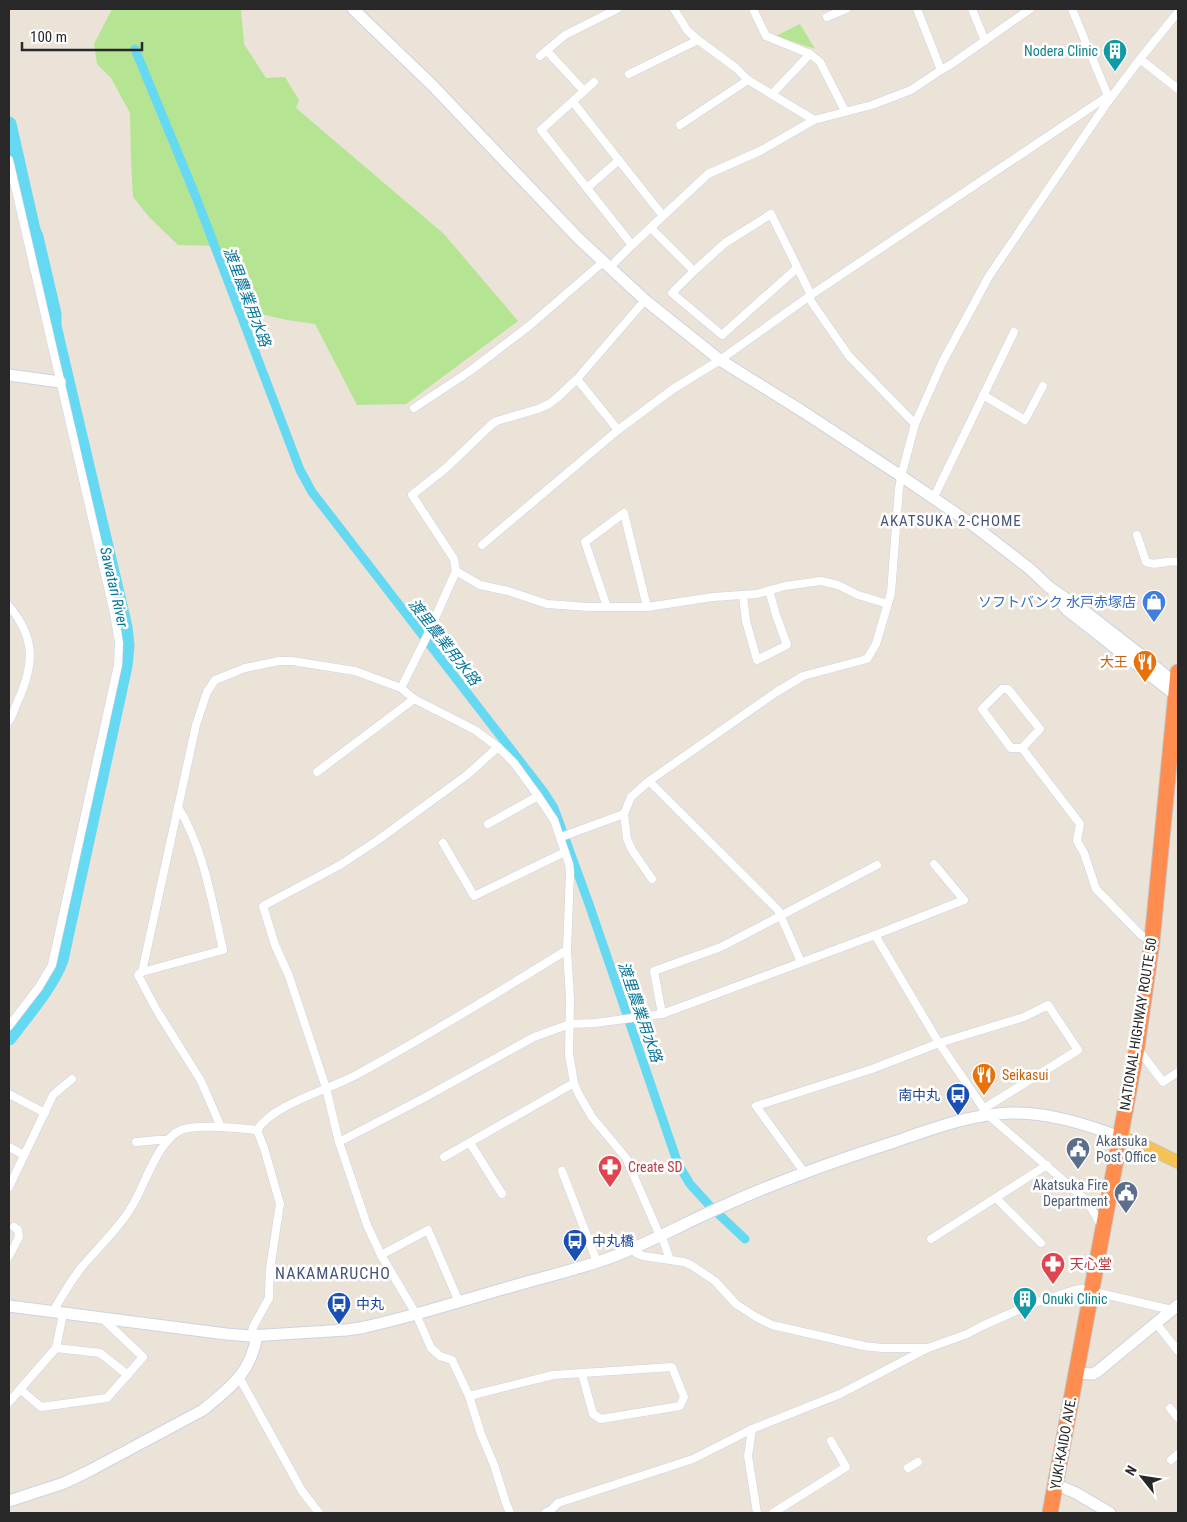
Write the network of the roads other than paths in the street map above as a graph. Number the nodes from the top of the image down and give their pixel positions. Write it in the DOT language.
graph roads {
  1 [pos="353,9"];
  2 [pos="617,9"];
  3 [pos="674,9"];
  4 [pos="753,9"];
  5 [pos="846,9"];
  6 [pos="917,9"];
  7 [pos="972,9"];
  8 [pos="1030,9"];
  9 [pos="1072,9"];
  10 [pos="1178,12"];
  11 [pos="827,16"];
  12 [pos="698,40"];
  13 [pos="985,42"];
  14 [pos="547,50"];
  15 [pos="810,54"];
  16 [pos="540,56"];
  17 [pos="1140,59"];
  18 [pos="941,70"];
  19 [pos="629,74"];
  20 [pos="748,80"];
  21 [pos="594,82"];
  22 [pos="1178,89"];
  23 [pos="584,91"];
  24 [pos="772,94"];
  25 [pos="1110,96"];
  26 [pos="573,102"];
  27 [pos="845,111"];
  28 [pos="814,120"];
  29 [pos="680,125"];
  30 [pos="9,160"];
  31 [pos="619,160"];
  32 [pos="588,188"];
  33 [pos="663,216"];
  34 [pos="651,228"];
  35 [pos="632,244"];
  36 [pos="606,265"];
  37 [pos="797,268"];
  38 [pos="694,271"];
  39 [pos="809,296"];
  40 [pos="645,300"];
  41 [pos="1014,332"];
  42 [pos="720,360"];
  43 [pos="9,375"];
  44 [pos="577,379"];
  45 [pos="60,382"];
  46 [pos="1043,386"];
  47 [pos="983,395"];
  48 [pos="414,408"];
  49 [pos="915,424"];
  50 [pos="618,430"];
  51 [pos="901,476"];
  52 [pos="934,497"];
  53 [pos="1137,535"];
  54 [pos="482,545"];
  55 [pos="1178,562"];
  56 [pos="456,571"];
  57 [pos="769,590"];
  58 [pos="743,596"];
  59 [pos="888,604"];
  60 [pos="9,606"];
  61 [pos="607,607"];
  62 [pos="647,607"];
  63 [pos="1177,687"];
  64 [pos="401,688"];
  65 [pos="414,699"];
  66 [pos="9,719"];
  67 [pos="498,747"];
  68 [pos="1022,748"];
  69 [pos="1174,759"];
  70 [pos="317,772"];
  71 [pos="649,781"];
  72 [pos="538,796"];
  73 [pos="178,807"];
  74 [pos="624,814"];
  75 [pos="488,824"];
  76 [pos="563,836"];
  77 [pos="443,843"];
  78 [pos="565,852"];
  79 [pos="934,864"];
  80 [pos="877,865"];
  81 [pos="652,880"];
  82 [pos="781,916"];
  83 [pos="875,935"];
  84 [pos="1152,941"];
  85 [pos="567,950"];
  86 [pos="801,962"];
  87 [pos="142,972"];
  88 [pos="662,1014"];
  89 [pos="570,1024"];
  90 [pos="9,1026"];
  91 [pos="939,1043"];
  92 [pos="1137,1047"];
  93 [pos="1178,1072"];
  94 [pos="72,1079"];
  95 [pos="574,1083"];
  96 [pos="326,1088"];
  97 [pos="9,1094"];
  98 [pos="986,1112"];
  99 [pos="45,1113"];
  100 [pos="221,1127"];
  101 [pos="256,1130"];
  102 [pos="1120,1137"];
  103 [pos="167,1140"];
  104 [pos="136,1142"];
  105 [pos="340,1142"];
  106 [pos="470,1143"];
  107 [pos="9,1147"];
  108 [pos="24,1155"];
  109 [pos="444,1157"];
  110 [pos="1178,1162"];
  111 [pos="1048,1166"];
  112 [pos="562,1172"];
  113 [pos="804,1172"];
  114 [pos="9,1187"];
  115 [pos="502,1194"];
  116 [pos="996,1198"];
  117 [pos="14,1227"];
  118 [pos="1103,1229"];
  119 [pos="660,1236"];
  120 [pos="931,1239"];
  121 [pos="1041,1243"];
  122 [pos="632,1249"];
  123 [pos="380,1255"];
  124 [pos="9,1256"];
  125 [pos="670,1260"];
  126 [pos="597,1262"];
  127 [pos="1091,1292"];
  128 [pos="458,1302"];
  129 [pos="9,1306"];
  130 [pos="1175,1307"];
  131 [pos="57,1313"];
  132 [pos="416,1314"];
  133 [pos="103,1319"];
  134 [pos="1156,1323"];
  135 [pos="254,1335"];
  136 [pos="56,1348"];
  137 [pos="928,1348"];
  138 [pos="1178,1352"];
  139 [pos="1076,1373"];
  140 [pos="582,1374"];
  141 [pos="128,1375"];
  142 [pos="239,1377"];
  143 [pos="20,1389"];
  144 [pos="469,1396"];
  145 [pos="9,1402"];
  146 [pos="1170,1408"];
  147 [pos="1178,1418"];
  148 [pos="752,1429"];
  149 [pos="831,1441"];
  150 [pos="1178,1454"];
  151 [pos="1171,1460"];
  152 [pos="918,1462"];
  153 [pos="908,1468"];
  154 [pos="1055,1484"];
  155 [pos="9,1501"];
  156 [pos="318,1513"];
  157 [pos="510,1513"];
  158 [pos="546,1513"];
  159 [pos="757,1513"];
  160 [pos="773,1513"];
  161 [pos="1050,1513"];
  162 [pos="1110,1513"];
  1 -- 36 [label="street"];
  2 -- 14 [label="street"];
  3 -- 12 [label="street"];
  4 -- 15 [label="street"];
  5 -- 11 [label="street"];
  6 -- 18 [label="street"];
  7 -- 13 [label="street"];
  8 -- 13 [label="street"];
  9 -- 25 [label="street"];
  10 -- 17 [label="street"];
  12 -- 19 [label="street"];
  12 -- 20 [label="street"];
  13 -- 18 [label="street"];
  14 -- 16 [label="street"];
  14 -- 23 [label="street"];
  15 -- 24 [label="street"];
  15 -- 27 [label="street"];
  17 -- 22 [label="street"];
  17 -- 25 [label="street"];
  18 -- 27 [label="street"];
  20 -- 24 [label="street"];
  20 -- 29 [label="street"];
  21 -- 23 [label="street"];
  23 -- 26 [label="street"];
  24 -- 28 [label="street"];
  25 -- 39 [label="street"];
  25 -- 49 [label="street"];
  26 -- 31 [label="street"];
  26 -- 32 [label="street"];
  27 -- 28 [label="street"];
  28 -- 33 [label="street"];
  30 -- 45 [label="street"];
  31 -- 32 [label="street"];
  31 -- 33 [label="street"];
  32 -- 35 [label="street"];
  33 -- 34 [label="street"];
  34 -- 35 [label="street"];
  34 -- 38 [label="street"];
  35 -- 36 [label="street"];
  36 -- 40 [label="street"];
  36 -- 48 [label="street"];
  37 -- 38 [label="street"];
  37 -- 38 [label="street"];
  37 -- 39 [label="street"];
  39 -- 42 [label="street"];
  39 -- 49 [label="street"];
  40 -- 42 [label="street"];
  40 -- 44 [label="street"];
  41 -- 47 [label="street"];
  42 -- 50 [label="street"];
  42 -- 51 [label="street"];
  43 -- 45 [label="street"];
  44 -- 50 [label="street"];
  44 -- 56 [label="street"];
  45 -- 90 [label="street"];
  46 -- 47 [label="street"];
  47 -- 52 [label="street"];
  49 -- 51 [label="street"];
  50 -- 54 [label="street"];
  51 -- 52 [label="street"];
  51 -- 59 [label="street"];
  52 -- 63 [label="street"];
  53 -- 55 [label="street"];
  56 -- 61 [label="street"];
  56 -- 64 [label="street"];
  57 -- 58 [label="street"];
  57 -- 58 [label="street"];
  57 -- 59 [label="street"];
  58 -- 62 [label="street"];
  59 -- 71 [label="street"];
  60 -- 66 [label="street"];
  61 -- 62 [label="street"];
  61 -- 62 [label="street"];
  63 -- 69 [label="highway, NATIONAL HIGHWAY ROUTE 50"];
  64 -- 65 [label="street"];
  64 -- 73 [label="street"];
  65 -- 67 [label="street"];
  65 -- 70 [label="street"];
  67 -- 72 [label="street"];
  67 -- 96 [label="street"];
  68 -- 68 [label="street"];
  68 -- 84 [label="street"];
  69 -- 84 [label="highway, NATIONAL HIGHWAY ROUTE 50"];
  71 -- 74 [label="street"];
  71 -- 82 [label="street"];
  72 -- 75 [label="street"];
  72 -- 76 [label="street"];
  73 -- 87 [label="street"];
  73 -- 87 [label="street"];
  74 -- 76 [label="street"];
  74 -- 81 [label="street"];
  76 -- 78 [label="street"];
  77 -- 78 [label="street"];
  78 -- 85 [label="street"];
  79 -- 83 [label="street"];
  80 -- 82 [label="street"];
  82 -- 86 [label="street"];
  82 -- 88 [label="street"];
  83 -- 86 [label="street"];
  83 -- 91 [label="street"];
  84 -- 92 [label="highway, NATIONAL HIGHWAY ROUTE 50"];
  85 -- 89 [label="street"];
  85 -- 96 [label="street"];
  86 -- 88 [label="street"];
  87 -- 100 [label="street"];
  88 -- 89 [label="street"];
  89 -- 95 [label="street"];
  89 -- 105 [label="street"];
  91 -- 98 [label="street"];
  91 -- 98 [label="street"];
  91 -- 113 [label="street"];
  92 -- 93 [label="street"];
  92 -- 102 [label="highway, NATIONAL HIGHWAY ROUTE 50"];
  94 -- 99 [label="street"];
  95 -- 106 [label="street"];
  95 -- 119 [label="street"];
  96 -- 101 [label="street"];
  96 -- 105 [label="street"];
  97 -- 99 [label="street"];
  98 -- 102 [label="street"];
  98 -- 111 [label="street"];
  98 -- 113 [label="street"];
  99 -- 108 [label="street"];
  100 -- 101 [label="street"];
  100 -- 103 [label="street"];
  101 -- 135 [label="street"];
  102 -- 110 [label="main road"];
  102 -- 118 [label="highway, NATIONAL HIGHWAY ROUTE 50"];
  103 -- 104 [label="street"];
  103 -- 131 [label="street"];
  105 -- 123 [label="street"];
  106 -- 109 [label="street"];
  106 -- 115 [label="street"];
  107 -- 108 [label="street"];
  108 -- 114 [label="street"];
  111 -- 116 [label="street"];
  111 -- 118 [label="street"];
  112 -- 126 [label="street"];
  113 -- 119 [label="street"];
  116 -- 120 [label="street"];
  116 -- 121 [label="street"];
  117 -- 124 [label="street"];
  118 -- 127 [label="highway, NATIONAL HIGHWAY ROUTE 50"];
  119 -- 122 [label="street"];
  119 -- 125 [label="street"];
  122 -- 125 [label="street"];
  122 -- 126 [label="street"];
  123 -- 128 [label="street"];
  123 -- 132 [label="street"];
  125 -- 137 [label="street"];
  126 -- 128 [label="street"];
  127 -- 130 [label="street"];
  127 -- 137 [label="street"];
  127 -- 139 [label="highway, NATIONAL HIGHWAY ROUTE 50"];
  128 -- 132 [label="street"];
  129 -- 131 [label="street"];
  130 -- 134 [label="street"];
  131 -- 133 [label="street"];
  131 -- 136 [label="street"];
  132 -- 135 [label="street"];
  132 -- 144 [label="street"];
  133 -- 135 [label="street"];
  133 -- 141 [label="street"];
  134 -- 138 [label="street"];
  134 -- 139 [label="street"];
  135 -- 142 [label="street"];
  136 -- 141 [label="street"];
  136 -- 143 [label="street"];
  137 -- 148 [label="street"];
  139 -- 154 [label="highway, YUKI-KAIDO AVE."];
  140 -- 140 [label="street"];
  140 -- 144 [label="street"];
  141 -- 143 [label="street"];
  142 -- 155 [label="street"];
  142 -- 156 [label="street"];
  143 -- 145 [label="street"];
  144 -- 157 [label="street"];
  146 -- 147 [label="street"];
  148 -- 158 [label="street"];
  148 -- 159 [label="street"];
  149 -- 160 [label="street"];
  150 -- 151 [label="street"];
  152 -- 153 [label="street"];
  154 -- 161 [label="highway, YUKI-KAIDO AVE."];
  154 -- 162 [label="street"];
}
